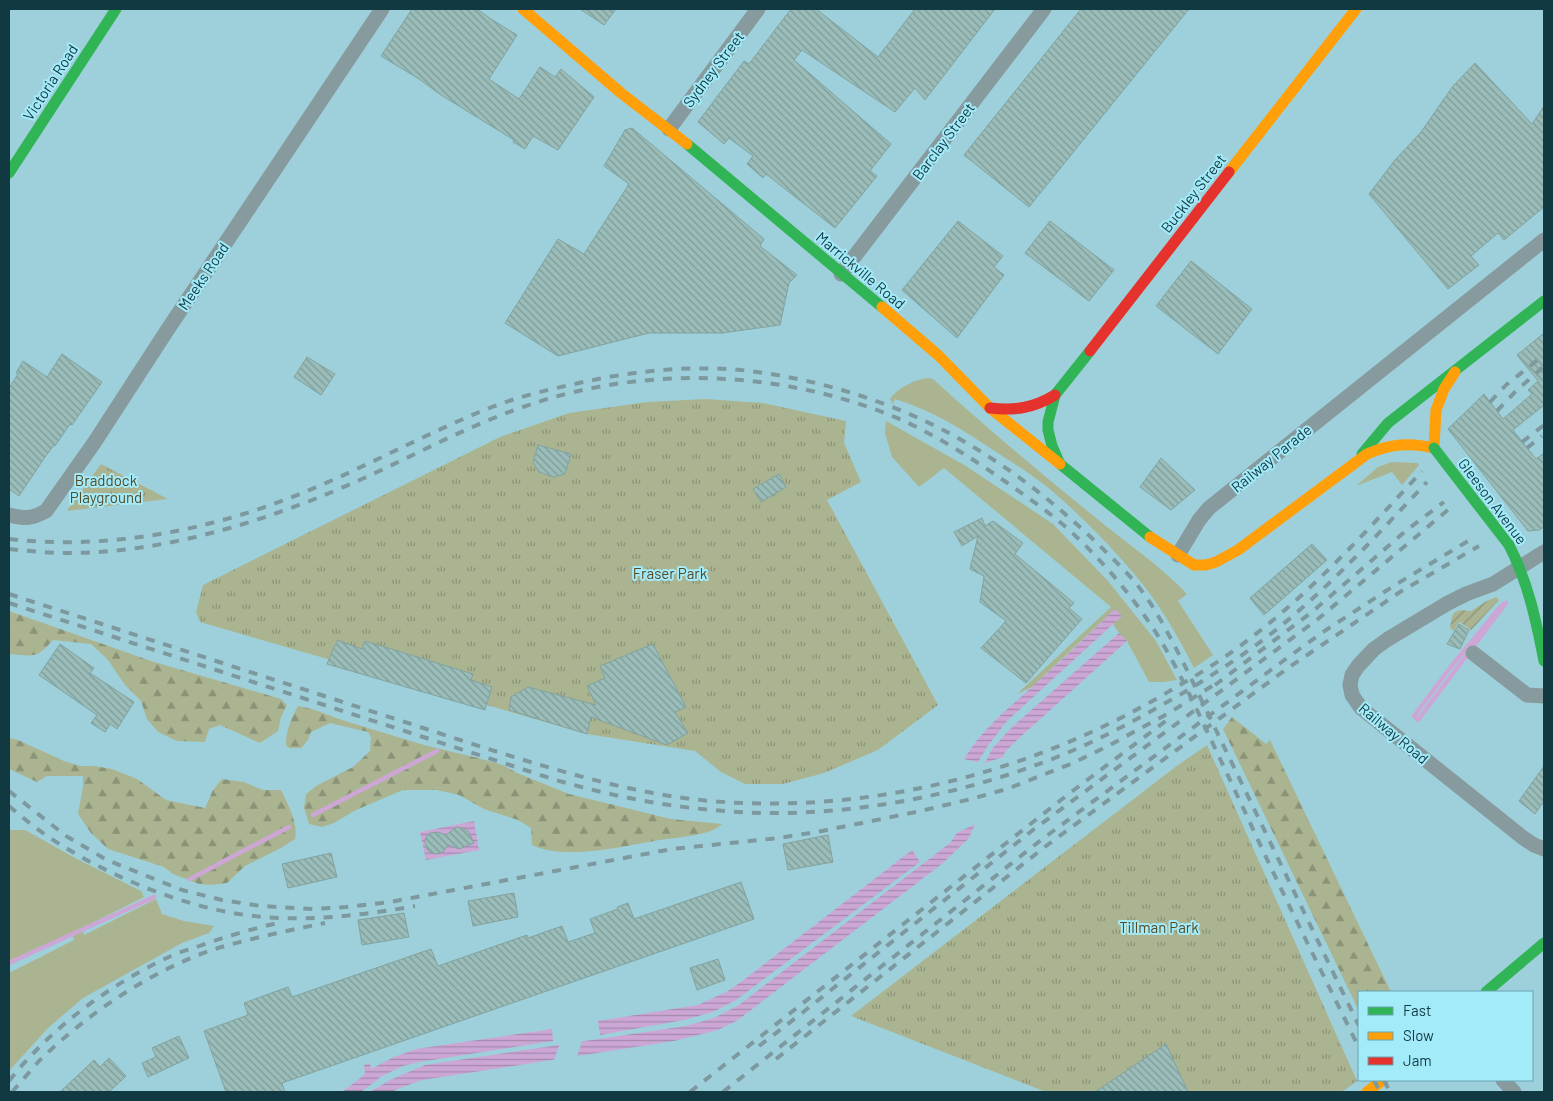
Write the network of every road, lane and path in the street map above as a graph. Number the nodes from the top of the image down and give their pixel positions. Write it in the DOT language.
graph roads {
  1 [pos="382,9"];
  2 [pos="523,9"];
  3 [pos="758,9"];
  4 [pos="1044,9"];
  5 [pos="1356,9"];
  6 [pos="111,11"];
  7 [pos="669,129"];
  8 [pos="9,173"];
  9 [pos="1544,240"];
  10 [pos="841,274"];
  11 [pos="1544,301"];
  12 [pos="1455,372"];
  13 [pos="1055,395"];
  14 [pos="990,408"];
  15 [pos="1434,448"];
  16 [pos="1355,462"];
  17 [pos="1060,464"];
  18 [pos="9,515"];
  19 [pos="1544,552"];
  20 [pos="1178,556"];
  21 [pos="1521,567"];
  22 [pos="1474,652"];
  23 [pos="1544,661"];
  24 [pos="1544,696"];
  25 [pos="1544,849"];
  26 [pos="1544,943"];
  27 [pos="1487,991"];
  28 [pos="1382,1081"];
  29 [pos="1504,1081"];
  30 [pos="1367,1092"];
  31 [pos="1514,1092"];
  1 -- 18 [label="street, Meeks Road"];
  2 -- 7 [label="main road, Marrickville Road"];
  3 -- 7 [label="street, Sydney Street"];
  4 -- 10 [label="street, Barclay Street"];
  5 -- 13 [label="main road, Buckley Street"];
  6 -- 8 [label="main road, Victoria Road"];
  7 -- 10 [label="main road, Marrickville Road"];
  9 -- 20 [label="street, Railway Parade"];
  10 -- 14 [label="main road, Marrickville Road"];
  11 -- 12 [label="main road"];
  12 -- 15 [label="main road"];
  12 -- 16 [label="main road"];
  13 -- 14 [label="main road, Buckley Street"];
  13 -- 17 [label="main road, Buckley Street"];
  14 -- 17 [label="main road, Marrickville Road"];
  15 -- 16 [label="main road"];
  15 -- 21 [label="main road, Gleeson Avenue, bridge"];
  16 -- 20 [label="main road"];
  17 -- 20 [label="main road, Marrickville Road"];
  19 -- 21 [label="street"];
  21 -- 23 [label="main road, Gleeson Avenue"];
  21 -- 25 [label="street, Railway Road"];
  22 -- 24 [label="street"];
  26 -- 27 [label="main road"];
  28 -- 30 [label="main road"];
  29 -- 31 [label="street"];
}
